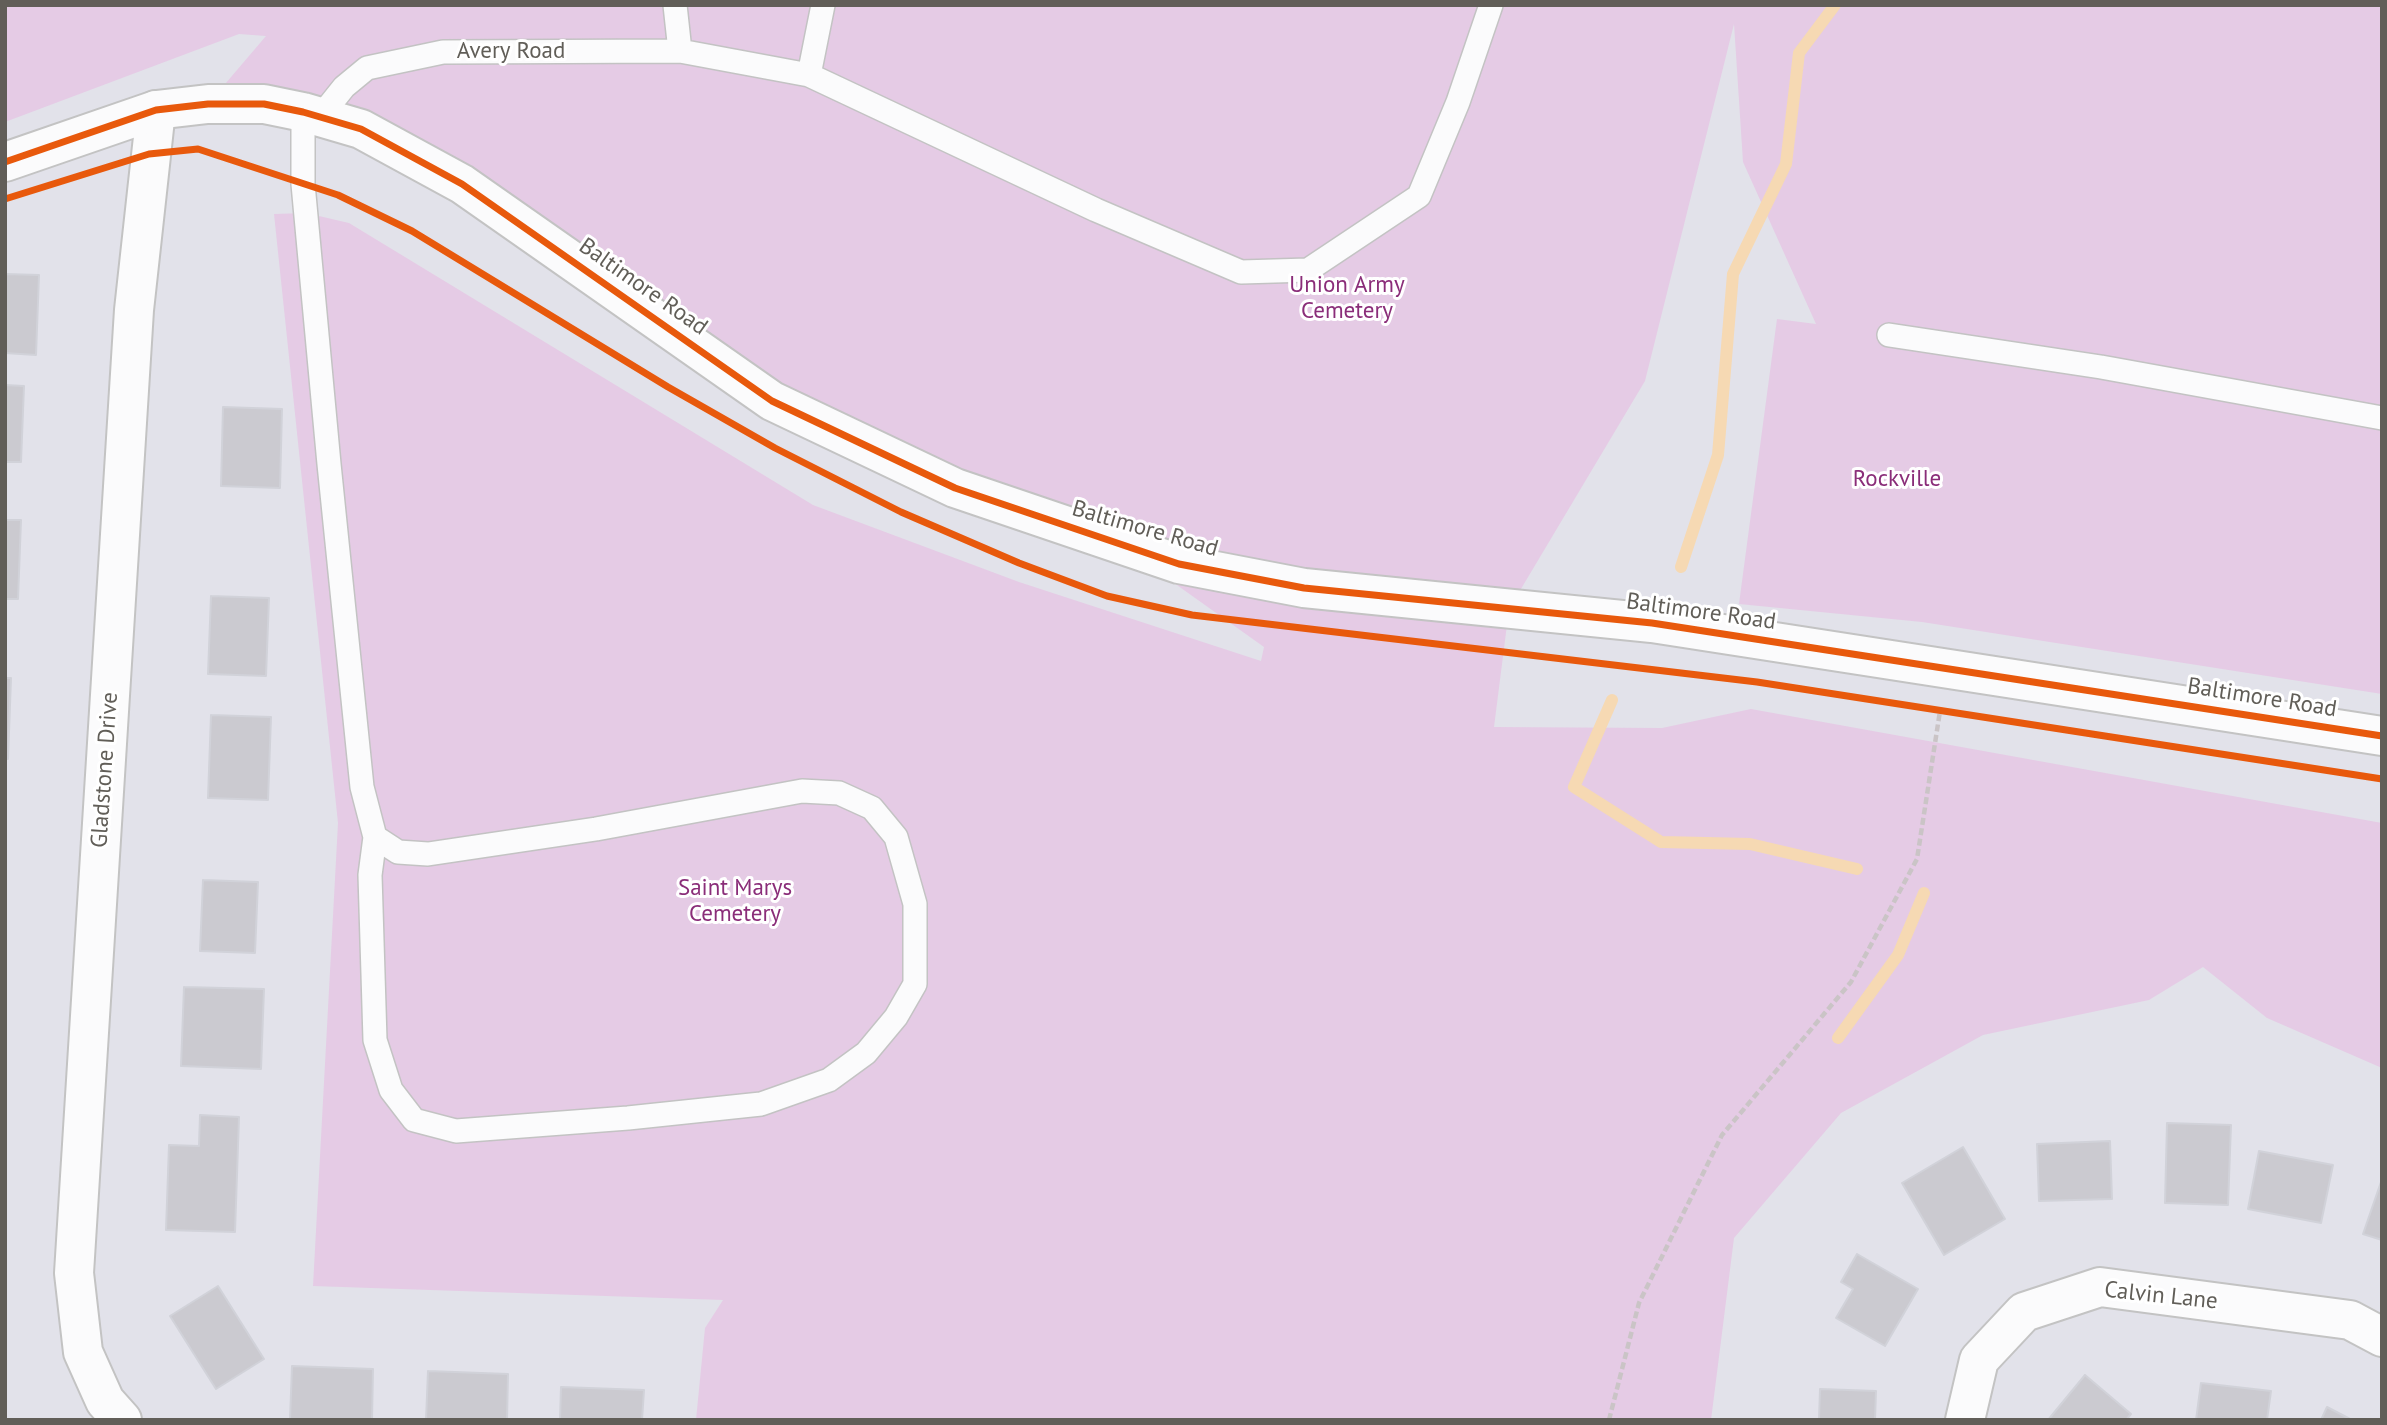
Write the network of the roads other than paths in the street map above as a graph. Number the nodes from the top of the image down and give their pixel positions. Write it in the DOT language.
graph roads {
  1 [pos="675,5"];
  2 [pos="823,5"];
  3 [pos="1491,5"];
  4 [pos="680,51"];
  5 [pos="809,75"];
  6 [pos="156,110"];
  7 [pos="312,115"];
  8 [pos="5,162"];
  9 [pos="1889,335"];
  10 [pos="2382,418"];
  11 [pos="2382,736"];
  12 [pos="375,837"];
  13 [pos="2382,1337"];
  14 [pos="122,1420"];
  15 [pos="1965,1420"];
  1 -- 4 [label="lane"];
  2 -- 5 [label="lane"];
  3 -- 5 [label="lane, Avery Road"];
  4 -- 5 [label="lane, Avery Road"];
  4 -- 7 [label="lane, Avery Road"];
  6 -- 7 [label="street, Baltimore Road"];
  6 -- 8 [label="street, Baltimore Road"];
  6 -- 14 [label="street, Gladstone Drive"];
  7 -- 11 [label="street, Baltimore Road"];
  7 -- 12 [label="lane"];
  9 -- 10 [label="lane"];
  12 -- 12 [label="lane"];
  13 -- 15 [label="street, Calvin Lane"];
}
